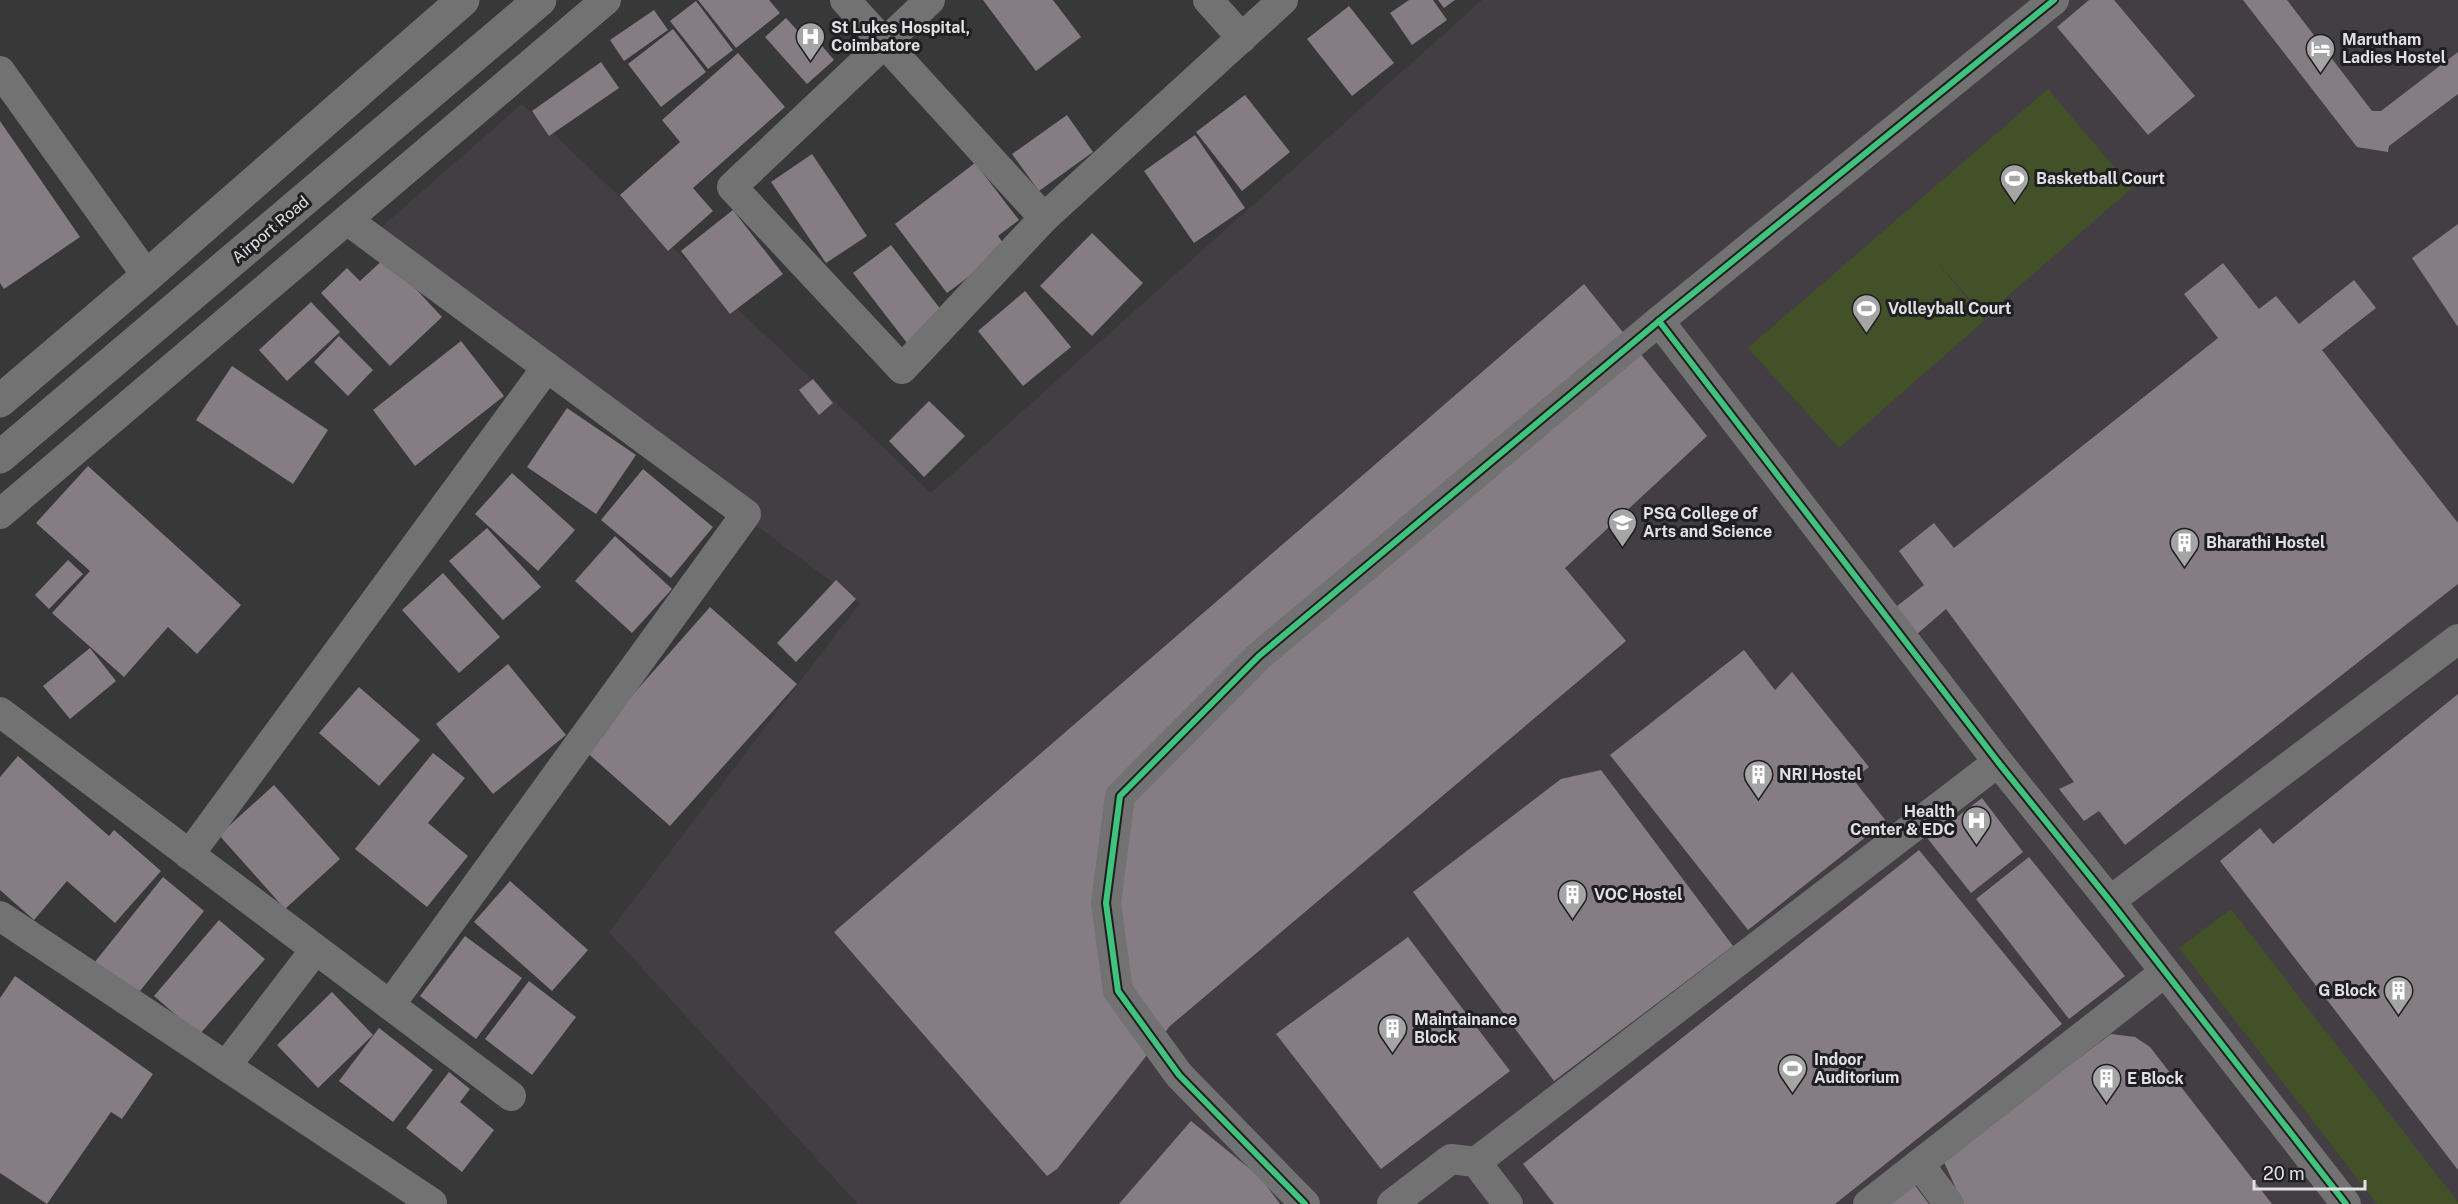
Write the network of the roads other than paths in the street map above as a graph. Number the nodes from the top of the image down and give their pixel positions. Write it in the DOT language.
graph roads {
  1 [pos="463,0"];
  2 [pos="540,0"];
  3 [pos="606,0"];
  4 [pos="845,0"];
  5 [pos="930,0"];
  6 [pos="1208,0"];
  7 [pos="1283,0"];
  8 [pos="2055,0"];
  9 [pos="1242,38"];
  10 [pos="885,42"];
  11 [pos="0,71"];
  12 [pos="1044,218"];
  13 [pos="347,220"];
  14 [pos="147,276"];
  15 [pos="1659,321"];
  16 [pos="547,368"];
  17 [pos="0,401"];
  18 [pos="0,457"];
  19 [pos="0,514"];
  20 [pos="2458,639"];
  21 [pos="0,712"];
  22 [pos="1998,762"];
  23 [pos="189,855"];
  24 [pos="2110,901"];
  25 [pos="0,916"];
  26 [pos="315,950"];
  27 [pos="2164,972"];
  28 [pos="390,1005"];
  29 [pos="226,1066"];
  30 [pos="511,1096"];
  31 [pos="1476,1161"];
  32 [pos="1919,1164"];
  33 [pos="432,1203"];
  34 [pos="1305,1204"];
  35 [pos="1392,1204"];
  36 [pos="1508,1204"];
  37 [pos="1868,1204"];
  38 [pos="1949,1204"];
  39 [pos="2346,1204"];
  1 -- 14 [label="street"];
  2 -- 18 [label="street, Airport Road"];
  3 -- 13 [label="street"];
  4 -- 10 [label="street"];
  5 -- 10 [label="street"];
  6 -- 9 [label="street"];
  7 -- 9 [label="street"];
  8 -- 15 [label="street"];
  9 -- 12 [label="street"];
  10 -- 12 [label="street"];
  10 -- 12 [label="street"];
  11 -- 14 [label="street"];
  13 -- 16 [label="street"];
  13 -- 19 [label="street"];
  14 -- 17 [label="street"];
  15 -- 22 [label="street"];
  15 -- 34 [label="street"];
  16 -- 23 [label="street"];
  16 -- 28 [label="street"];
  20 -- 24 [label="street"];
  21 -- 23 [label="street"];
  22 -- 24 [label="street"];
  22 -- 31 [label="street"];
  23 -- 26 [label="street"];
  24 -- 27 [label="street"];
  25 -- 29 [label="street"];
  26 -- 28 [label="street"];
  26 -- 29 [label="street"];
  27 -- 32 [label="street"];
  27 -- 39 [label="street"];
  28 -- 30 [label="street"];
  29 -- 33 [label="street"];
  31 -- 35 [label="street"];
  31 -- 36 [label="street"];
  32 -- 37 [label="street"];
  32 -- 38 [label="street"];
}
